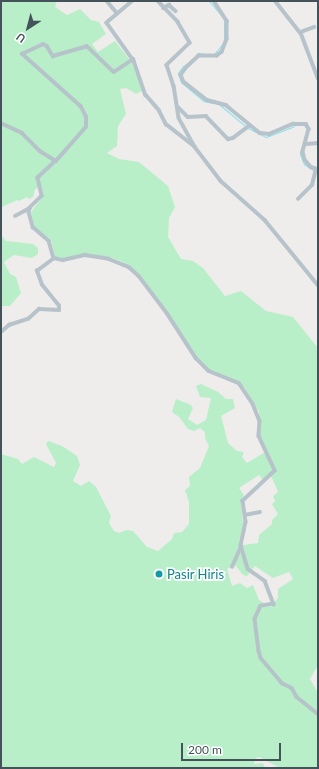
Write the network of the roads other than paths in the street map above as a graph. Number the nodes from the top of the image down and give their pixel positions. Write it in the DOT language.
graph roads {
  1 [pos="107,1"];
  2 [pos="133,1"];
  3 [pos="158,1"];
  4 [pos="214,1"];
  5 [pos="275,1"];
  6 [pos="163,8"];
  7 [pos="176,11"];
  8 [pos="117,13"];
  9 [pos="314,27"];
  10 [pos="301,32"];
  11 [pos="133,59"];
  12 [pos="318,79"];
  13 [pos="177,107"];
  14 [pos="1,123"];
  15 [pos="248,127"];
  16 [pos="318,143"];
  17 [pos="306,144"];
  18 [pos="195,147"];
  19 [pos="56,161"];
  20 [pos="317,170"];
  21 [pos="298,199"];
  22 [pos="30,208"];
  23 [pos="15,216"];
  24 [pos="54,258"];
  25 [pos="318,285"];
  26 [pos="1,332"];
  27 [pos="260,512"];
  28 [pos="246,515"];
  29 [pos="241,546"];
  30 [pos="232,567"];
  31 [pos="318,714"];
  1 -- 8 [label="street"];
  2 -- 8 [label="street"];
  3 -- 6 [label="street"];
  4 -- 15 [label="street"];
  5 -- 10 [label="street"];
  6 -- 7 [label="street"];
  6 -- 13 [label="street"];
  8 -- 11 [label="street"];
  9 -- 10 [label="street"];
  10 -- 12 [label="street"];
  11 -- 18 [label="street"];
  11 -- 19 [label="street"];
  13 -- 15 [label="street"];
  13 -- 18 [label="street"];
  14 -- 19 [label="street"];
  15 -- 17 [label="street"];
  16 -- 17 [label="street"];
  17 -- 20 [label="street"];
  18 -- 25 [label="street"];
  19 -- 22 [label="street"];
  20 -- 21 [label="street"];
  22 -- 23 [label="street"];
  22 -- 24 [label="street"];
  24 -- 26 [label="street"];
  24 -- 28 [label="street"];
  27 -- 28 [label="street"];
  28 -- 29 [label="street"];
  29 -- 30 [label="street"];
  29 -- 31 [label="street"];
}
